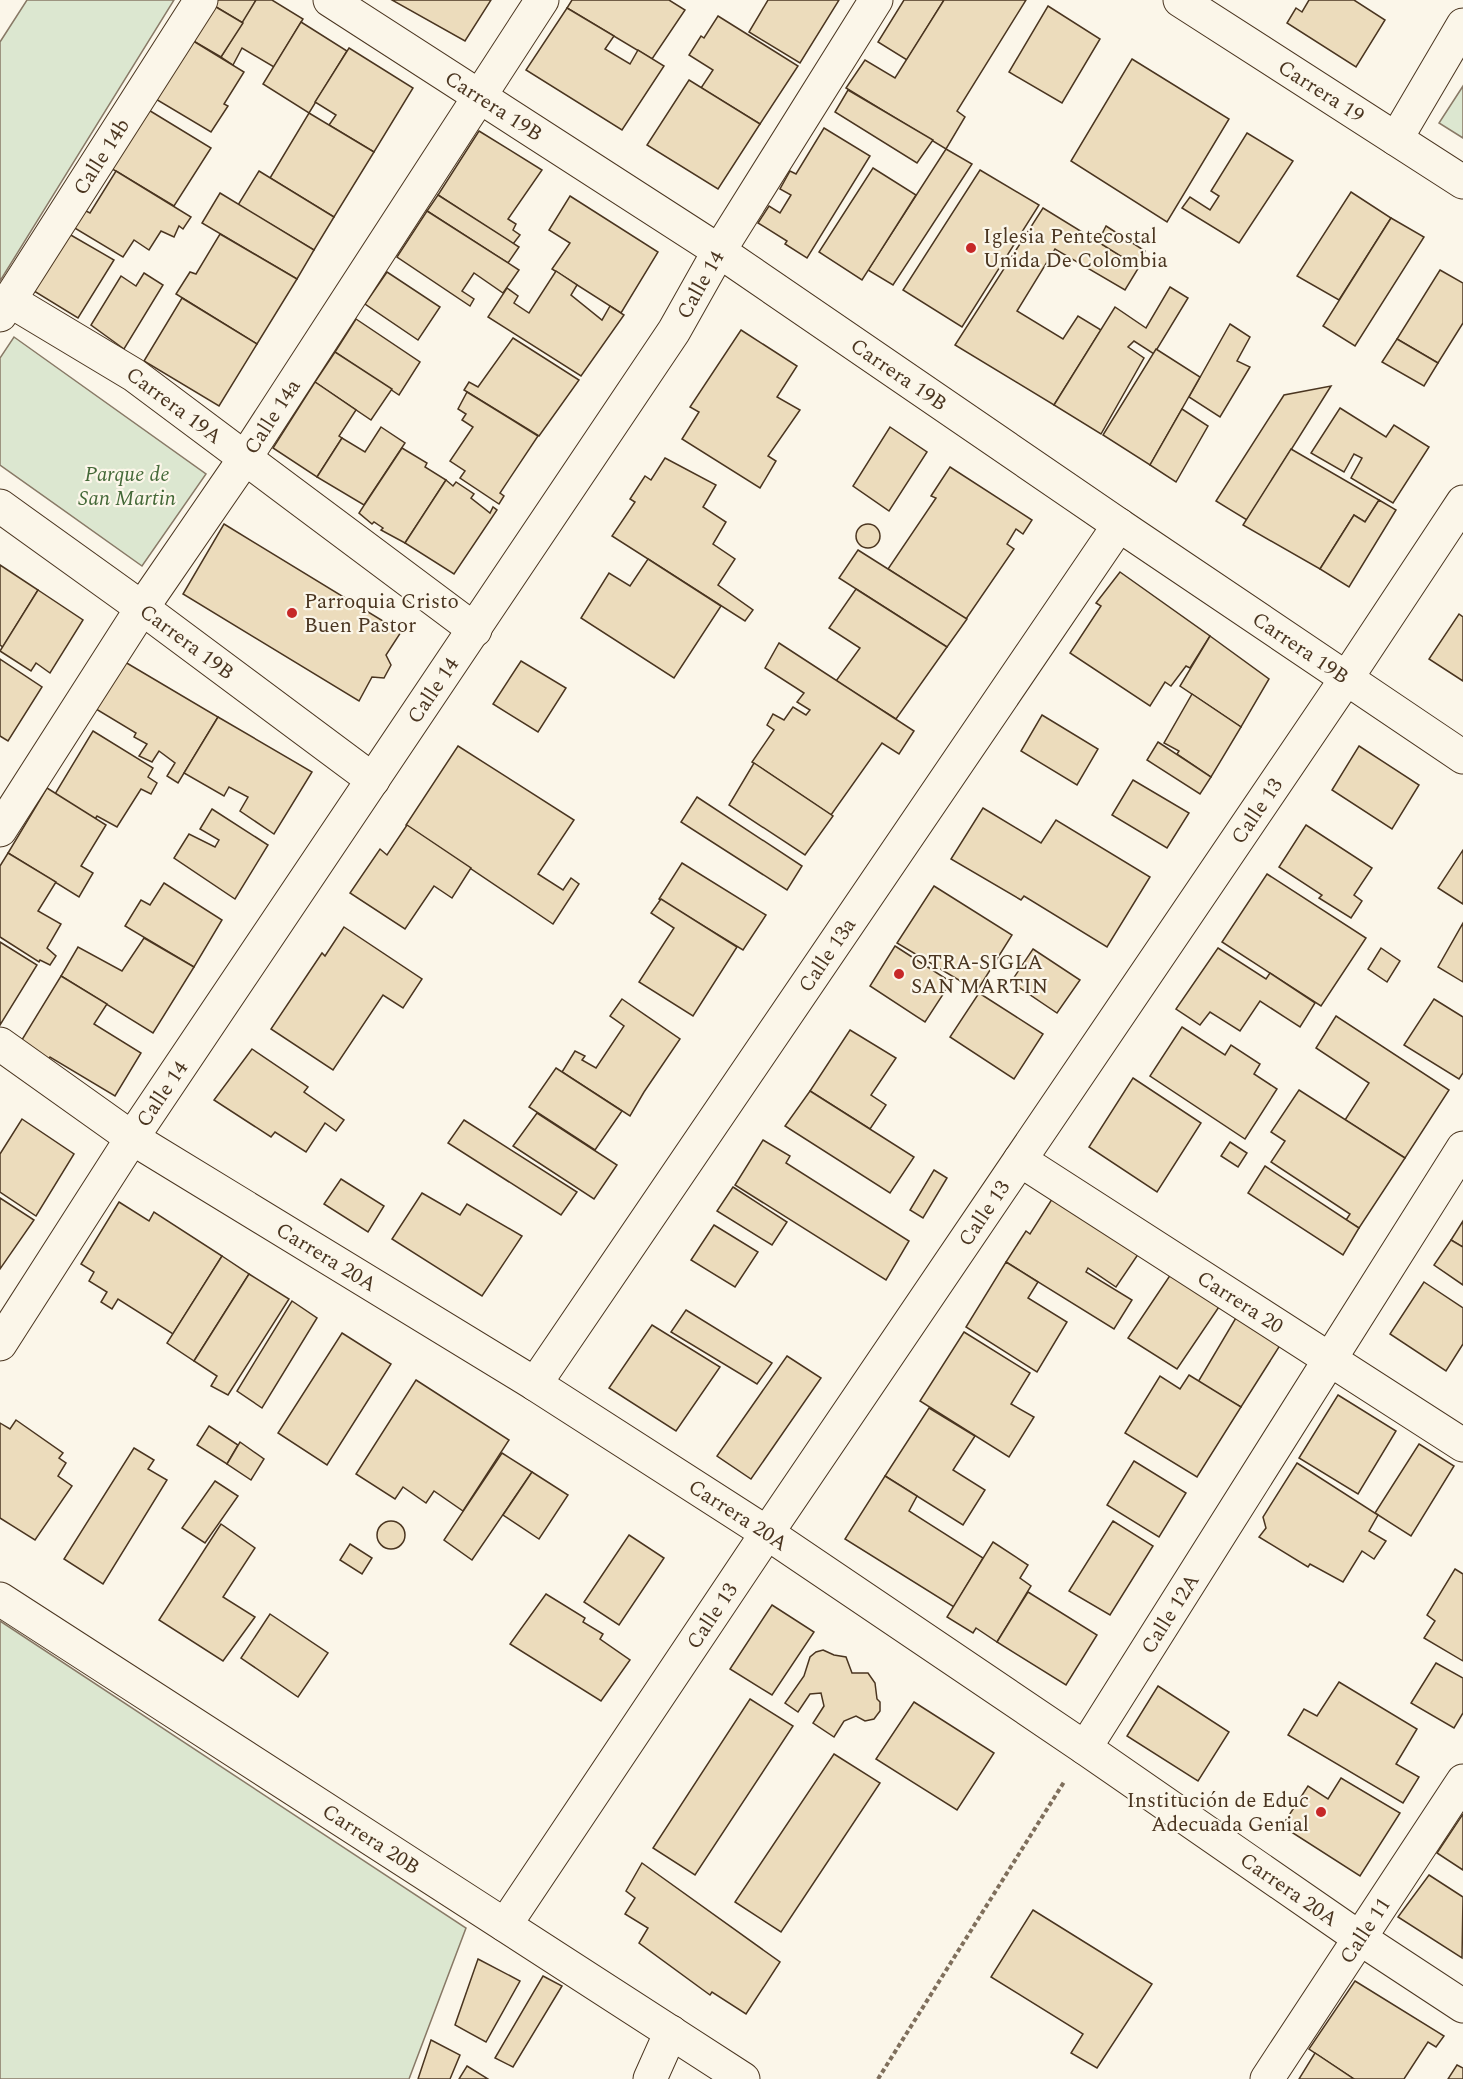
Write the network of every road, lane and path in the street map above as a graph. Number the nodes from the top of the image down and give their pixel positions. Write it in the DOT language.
graph roads {
  1 [pos="201,0"];
  2 [pos="330,0"];
  3 [pos="542,0"];
  4 [pos="876,0"];
  5 [pos="1180,0"];
  6 [pos="1463,25"];
  7 [pos="480,96"];
  8 [pos="1396,139"];
  9 [pos="1463,182"];
  10 [pos="719,251"];
  11 [pos="5,308"];
  12 [pos="245,458"];
  13 [pos="1463,502"];
  14 [pos="0,506"];
  15 [pos="1119,525"];
  16 [pos="142,608"];
  17 [pos="475,630"];
  18 [pos="1346,679"];
  19 [pos="1463,757"];
  20 [pos="373,780"];
  21 [pos="0,830"];
  22 [pos="0,1044"];
  23 [pos="132,1138"];
  24 [pos="1463,1148"];
  25 [pos="1020,1160"];
  26 [pos="0,1344"];
  27 [pos="1331,1360"];
  28 [pos="535,1384"];
  29 [pos="1463,1445"];
  30 [pos="767,1533"];
  31 [pos="0,1599"];
  32 [pos="1085,1748"];
  33 [pos="1463,1781"];
  34 [pos="505,1925"];
  35 [pos="1361,1939"];
  36 [pos="1463,2006"];
  37 [pos="670,2032"];
  38 [pos="650,2079"];
  39 [pos="743,2079"];
  40 [pos="878,2079"];
  41 [pos="1267,2079"];
  1 -- 11 [label="street, Calle 14b"];
  2 -- 7 [label="street, Carrera 19B"];
  3 -- 7 [label="street, Calle 14a"];
  4 -- 10 [label="street, Calle 14"];
  5 -- 8 [label="street, Carrera 19"];
  6 -- 8 [label="street"];
  7 -- 10 [label="street, Carrera 19B"];
  7 -- 12 [label="street, Calle 14a"];
  8 -- 9 [label="street, Carrera 19"];
  10 -- 15 [label="street, Carrera 19B"];
  10 -- 17 [label="street, Calle 14"];
  11 -- 12 [label="street, Carrera 19A"];
  12 -- 16 [label="street, Calle 14a"];
  12 -- 17 [label="street, Carrera 19A"];
  13 -- 18 [label="street, Calle 13"];
  14 -- 16 [label="street, Carrera 19B"];
  15 -- 18 [label="street, Carrera 19B"];
  15 -- 28 [label="street, Calle 13a"];
  16 -- 20 [label="street, Carrera 19B"];
  16 -- 21 [label="street, Calle 14a"];
  17 -- 20 [label="street, Calle 14"];
  18 -- 19 [label="street, Carrera 19B"];
  18 -- 25 [label="street, Calle 13"];
  20 -- 23 [label="street, Calle 14"];
  22 -- 23 [label="street, Carrera 20A"];
  23 -- 26 [label="street, Calle 14"];
  23 -- 28 [label="street, Carrera 20A"];
  24 -- 27 [label="street, Calle 12A"];
  25 -- 27 [label="street, Carrera 20"];
  25 -- 30 [label="street, Calle 13"];
  27 -- 29 [label="street, Carrera 20"];
  27 -- 32 [label="street, Calle 12A"];
  28 -- 30 [label="street, Carrera 20A"];
  30 -- 32 [label="street, Carrera 20A"];
  30 -- 34 [label="street, Calle 13"];
  31 -- 34 [label="street, Carrera 20B"];
  32 -- 35 [label="street, Carrera 20A"];
  32 -- 40 [label="path"];
  33 -- 35 [label="street, Calle 11"];
  34 -- 37 [label="street, Carrera 20B"];
  35 -- 36 [label="street, Carrera 20A"];
  35 -- 41 [label="street, Calle 11"];
  37 -- 38 [label="street"];
  37 -- 39 [label="street, Carrera 20B"];
}
